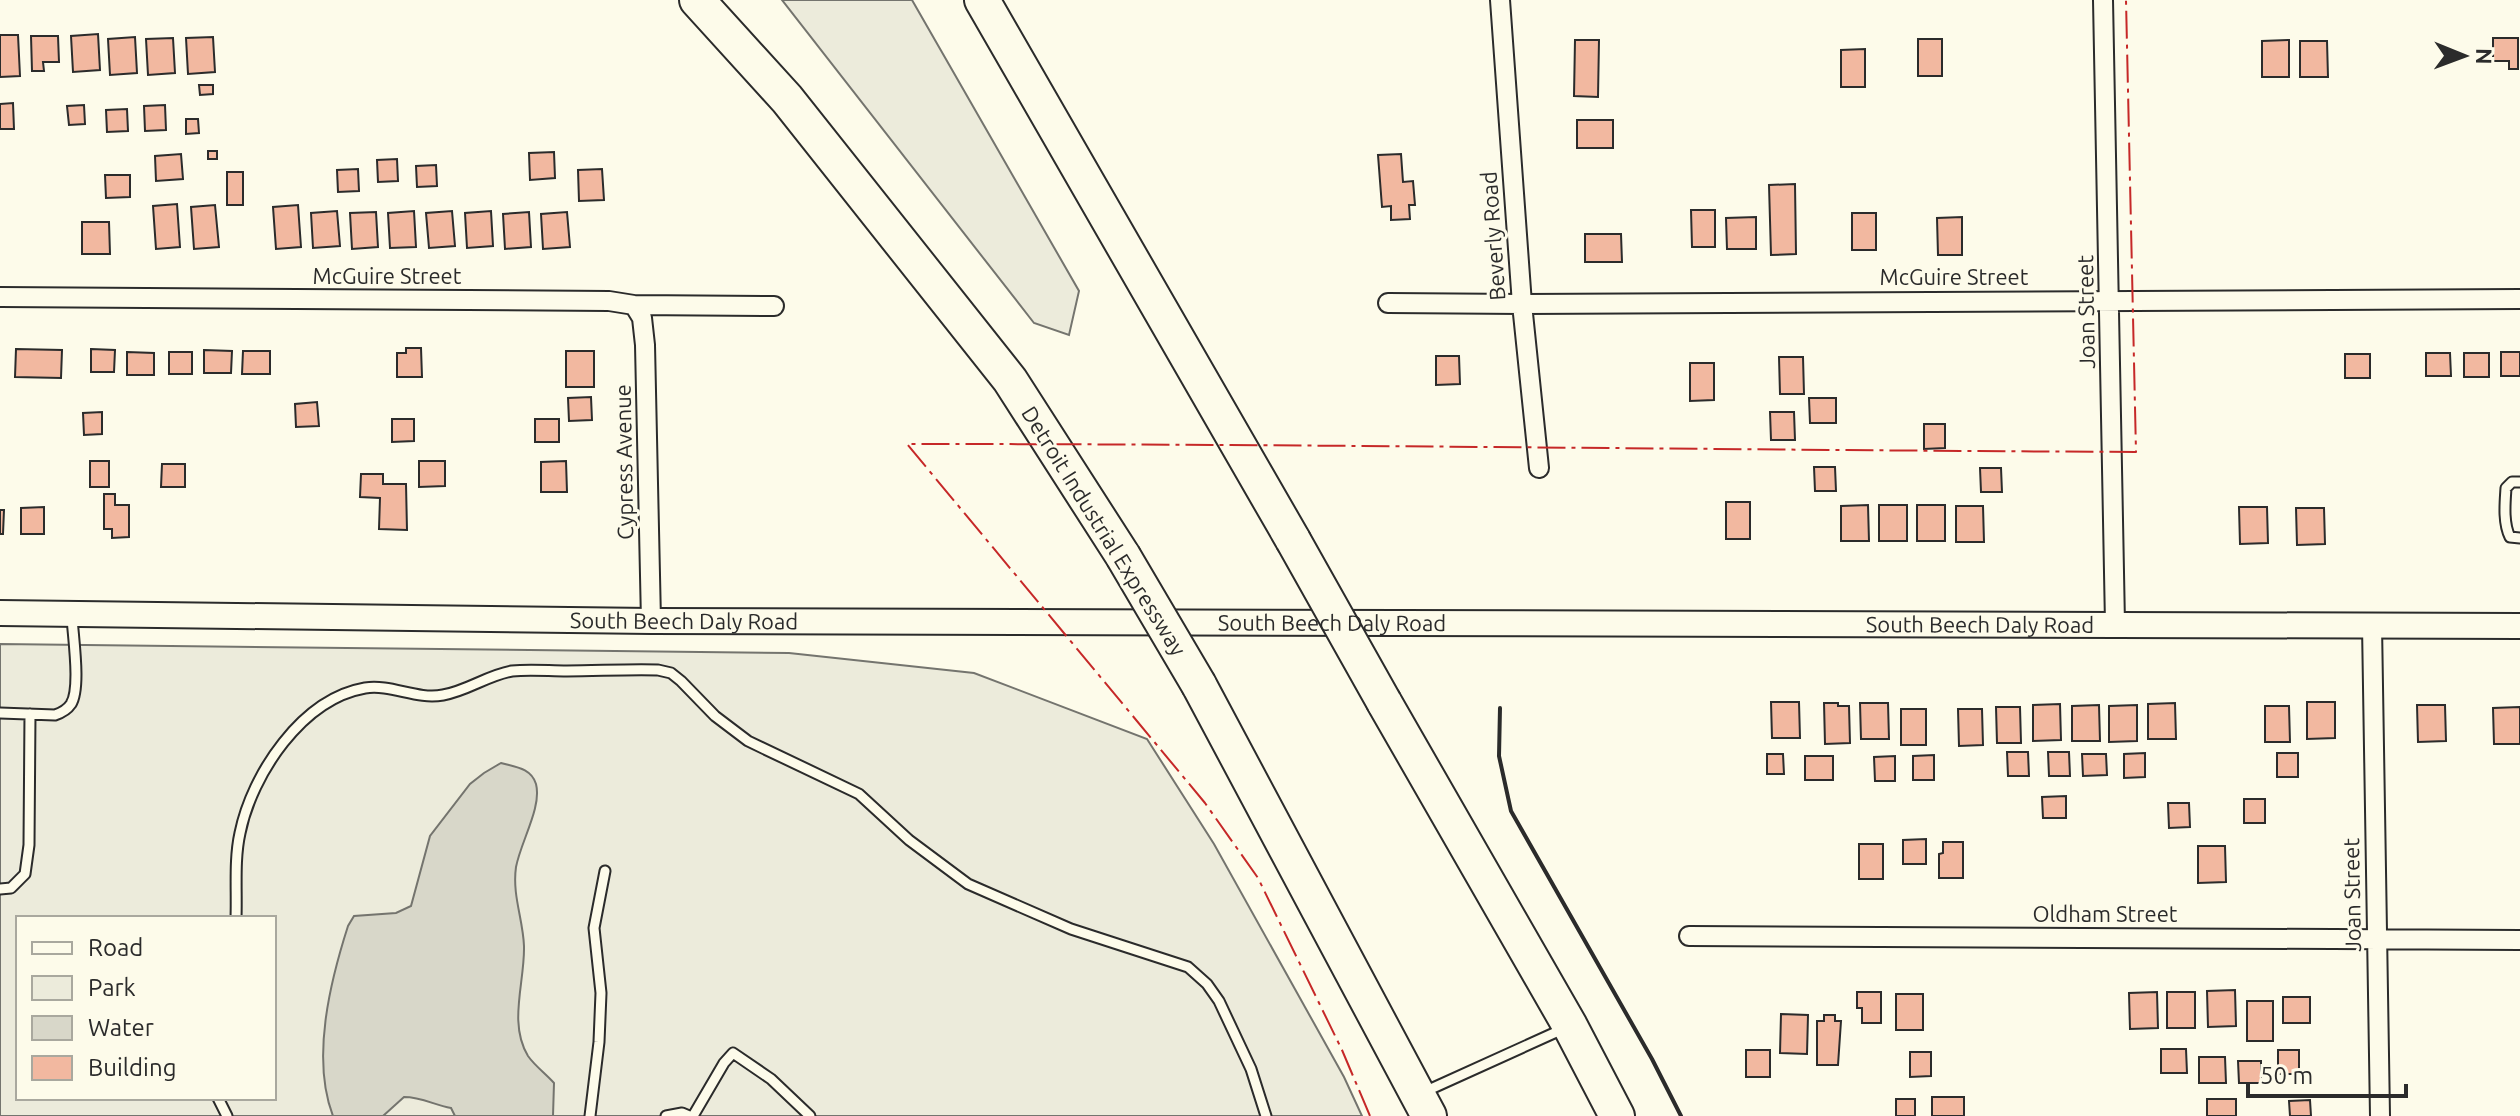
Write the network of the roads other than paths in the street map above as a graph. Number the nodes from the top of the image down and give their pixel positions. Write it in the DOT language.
graph roads {
  1 [pos="697,0"];
  2 [pos="982,0"];
  3 [pos="1500,0"];
  4 [pos="2103,0"];
  5 [pos="0,297"];
  6 [pos="2520,299"];
  7 [pos="2109,300"];
  8 [pos="1388,303"];
  9 [pos="1522,304"];
  10 [pos="634,305"];
  11 [pos="774,306"];
  12 [pos="1539,468"];
  13 [pos="2520,482"];
  14 [pos="2520,538"];
  15 [pos="0,613"];
  16 [pos="72,614"];
  17 [pos="651,621"];
  18 [pos="2115,624"];
  19 [pos="2372,625"];
  20 [pos="2520,626"];
  21 [pos="0,713"];
  22 [pos="30,714"];
  23 [pos="605,871"];
  24 [pos="0,889"];
  25 [pos="236,916"];
  26 [pos="1689,936"];
  27 [pos="2377,939"];
  28 [pos="2520,940"];
  29 [pos="1570,1026"];
  30 [pos="1424,1105"];
  31 [pos="590,1116"];
  32 [pos="666,1116"];
  33 [pos="691,1116"];
  34 [pos="810,1116"];
  35 [pos="1266,1116"];
  36 [pos="1617,1116"];
  37 [pos="2380,1116"];
  1 -- 30 [label="highway, Detroit Industrial Expressway, bridge"];
  2 -- 29 [label="highway, bridge"];
  3 -- 9 [label="street, Beverly Road"];
  4 -- 7 [label="street, Joan Street"];
  5 -- 10 [label="street, McGuire Street"];
  6 -- 7 [label="street, McGuire Street"];
  7 -- 9 [label="street, McGuire Street"];
  7 -- 18 [label="street, Joan Street"];
  8 -- 9 [label="street, McGuire Street"];
  9 -- 12 [label="street, Beverly Road"];
  10 -- 11 [label="street, McGuire Street"];
  10 -- 17 [label="street, Cypress Avenue"];
  13 -- 14 [label="lane"];
  15 -- 16 [label="street, South Beech Daly Road"];
  16 -- 17 [label="street, South Beech Daly Road"];
  16 -- 22 [label="lane"];
  17 -- 18 [label="street, South Beech Daly Road"];
  18 -- 19 [label="street, South Beech Daly Road"];
  19 -- 20 [label="street, South Beech Daly Road"];
  19 -- 27 [label="street, Joan Street"];
  21 -- 22 [label="lane"];
  22 -- 24 [label="lane"];
  23 -- 31 [label="lane"];
  25 -- 35 [label="lane"];
  26 -- 27 [label="street, Oldham Street"];
  27 -- 28 [label="street, Oldham Street"];
  27 -- 37 [label="street, Joan Street"];
  29 -- 30 [label="lane"];
  29 -- 36 [label="highway"];
  32 -- 33 [label="lane"];
  33 -- 34 [label="lane"];
}
